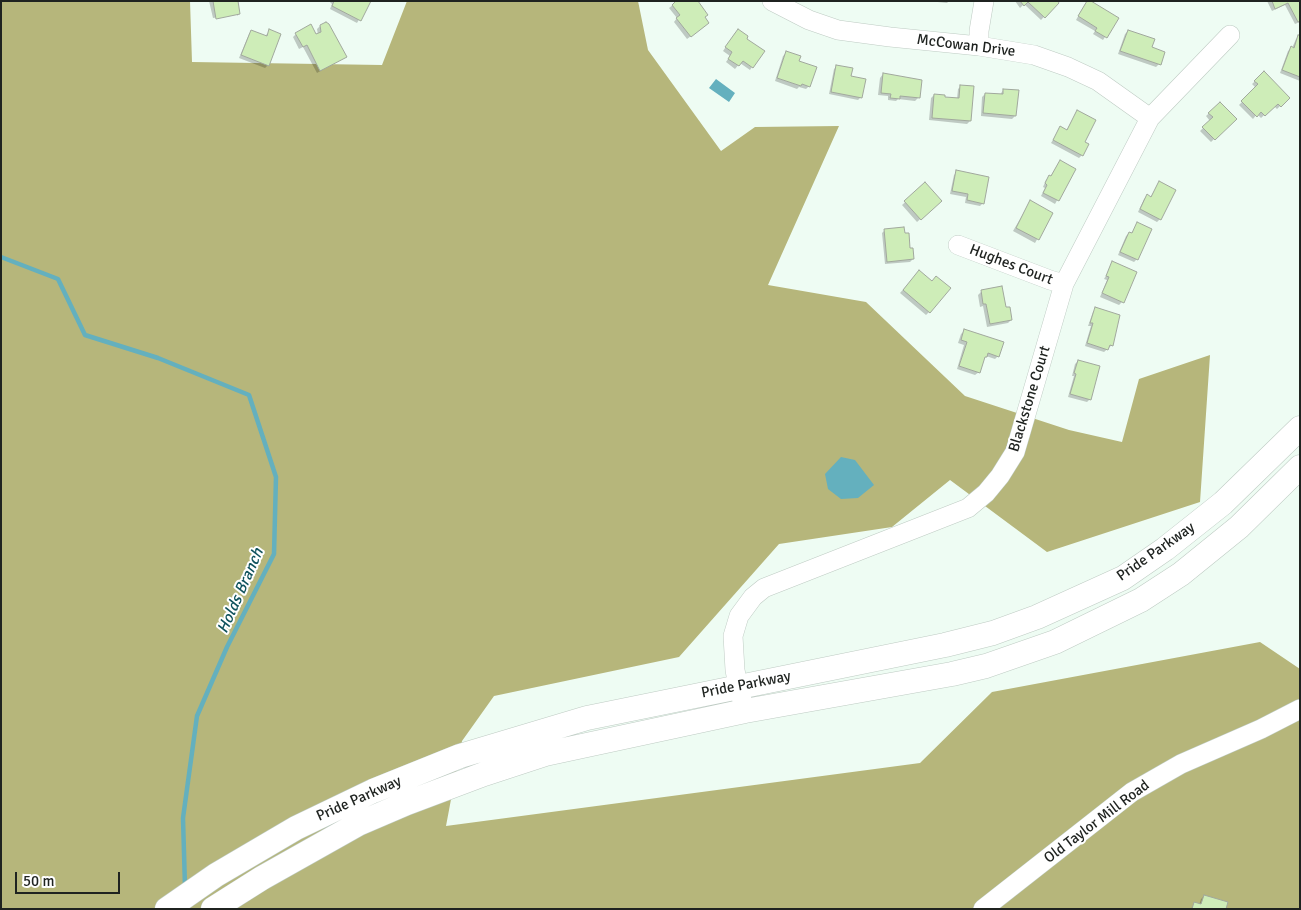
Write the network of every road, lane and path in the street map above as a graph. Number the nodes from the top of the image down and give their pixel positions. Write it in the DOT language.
graph roads {
  1 [pos="772,1"];
  2 [pos="984,1"];
  3 [pos="1230,35"];
  4 [pos="979,46"];
  5 [pos="1150,118"];
  6 [pos="958,245"];
  7 [pos="1064,284"];
  8 [pos="1300,428"];
  9 [pos="1300,467"];
  10 [pos="738,686"];
  11 [pos="1300,709"];
  12 [pos="745,711"];
  13 [pos="167,909"];
  14 [pos="213,909"];
  15 [pos="982,909"];
  1 -- 4 [label="street, McCowan Drive"];
  2 -- 4 [label="street"];
  3 -- 5 [label="street, Blackstone Court"];
  4 -- 5 [label="street, McCowan Drive"];
  5 -- 7 [label="street, Blackstone Court"];
  6 -- 7 [label="street, Hughes Court"];
  7 -- 10 [label="street, Blackstone Court"];
  8 -- 10 [label="main road, Pride Parkway"];
  9 -- 12 [label="main road, Pride Parkway"];
  10 -- 12 [label="street, Blackstone Court"];
  10 -- 13 [label="main road, Pride Parkway"];
  11 -- 15 [label="street, Old Taylor Mill Road"];
  12 -- 14 [label="main road, Pride Parkway"];
}
